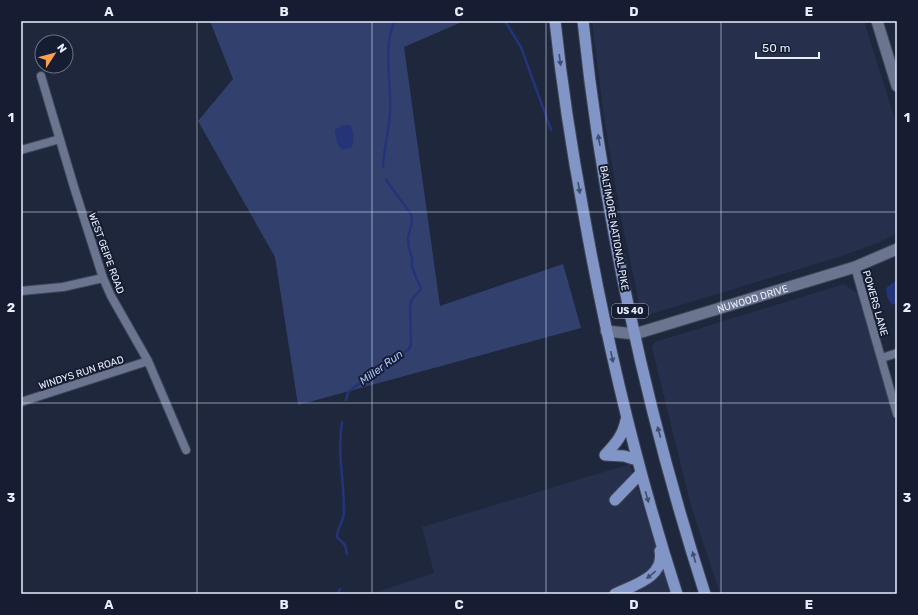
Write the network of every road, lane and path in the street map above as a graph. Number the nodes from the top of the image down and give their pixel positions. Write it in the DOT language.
graph roads {
  1 [pos="555,21"];
  2 [pos="583,21"];
  3 [pos="877,21"];
  4 [pos="41,76"];
  5 [pos="897,86"];
  6 [pos="60,139"];
  7 [pos="21,150"];
  8 [pos="897,249"];
  9 [pos="855,267"];
  10 [pos="104,278"];
  11 [pos="21,291"];
  12 [pos="606,331"];
  13 [pos="635,334"];
  14 [pos="897,353"];
  15 [pos="882,358"];
  16 [pos="148,361"];
  17 [pos="21,402"];
  18 [pos="897,414"];
  19 [pos="626,418"];
  20 [pos="186,450"];
  21 [pos="637,460"];
  22 [pos="641,473"];
  23 [pos="615,500"];
  24 [pos="656,527"];
  25 [pos="615,594"];
  26 [pos="677,594"];
  27 [pos="705,594"];
  1 -- 12 [label="main road, US 40, one-way"];
  13 -- 2 [label="main road, BALTIMORE NATIONAL PIKE / US 40, one-way"];
  3 -- 5 [label="street"];
  4 -- 6 [label="street, WEST GEIPE ROAD"];
  6 -- 7 [label="street"];
  6 -- 10 [label="street, WEST GEIPE ROAD"];
  8 -- 9 [label="street, NUWOOD DRIVE"];
  9 -- 13 [label="street, NUWOOD DRIVE"];
  9 -- 15 [label="street, POWERS LANE"];
  10 -- 11 [label="street"];
  10 -- 16 [label="street, WEST GEIPE ROAD"];
  12 -- 13 [label="street, NUWOOD DRIVE"];
  12 -- 19 [label="main road, US 40, one-way"];
  27 -- 13 [label="main road, BALTIMORE NATIONAL PIKE / US 40, one-way"];
  14 -- 15 [label="street"];
  15 -- 18 [label="street, POWERS LANE"];
  16 -- 17 [label="street, WINDYS RUN ROAD"];
  16 -- 20 [label="street, WEST GEIPE ROAD"];
  19 -- 21 [label="main road, US 40"];
  19 -- 21 [label="main road"];
  21 -- 22 [label="main road, US 40"];
  22 -- 23 [label="main road"];
  22 -- 24 [label="main road, US 40, one-way"];
  24 -- 25 [label="main road, one-way"];
  24 -- 26 [label="main road, US 40"];
}
